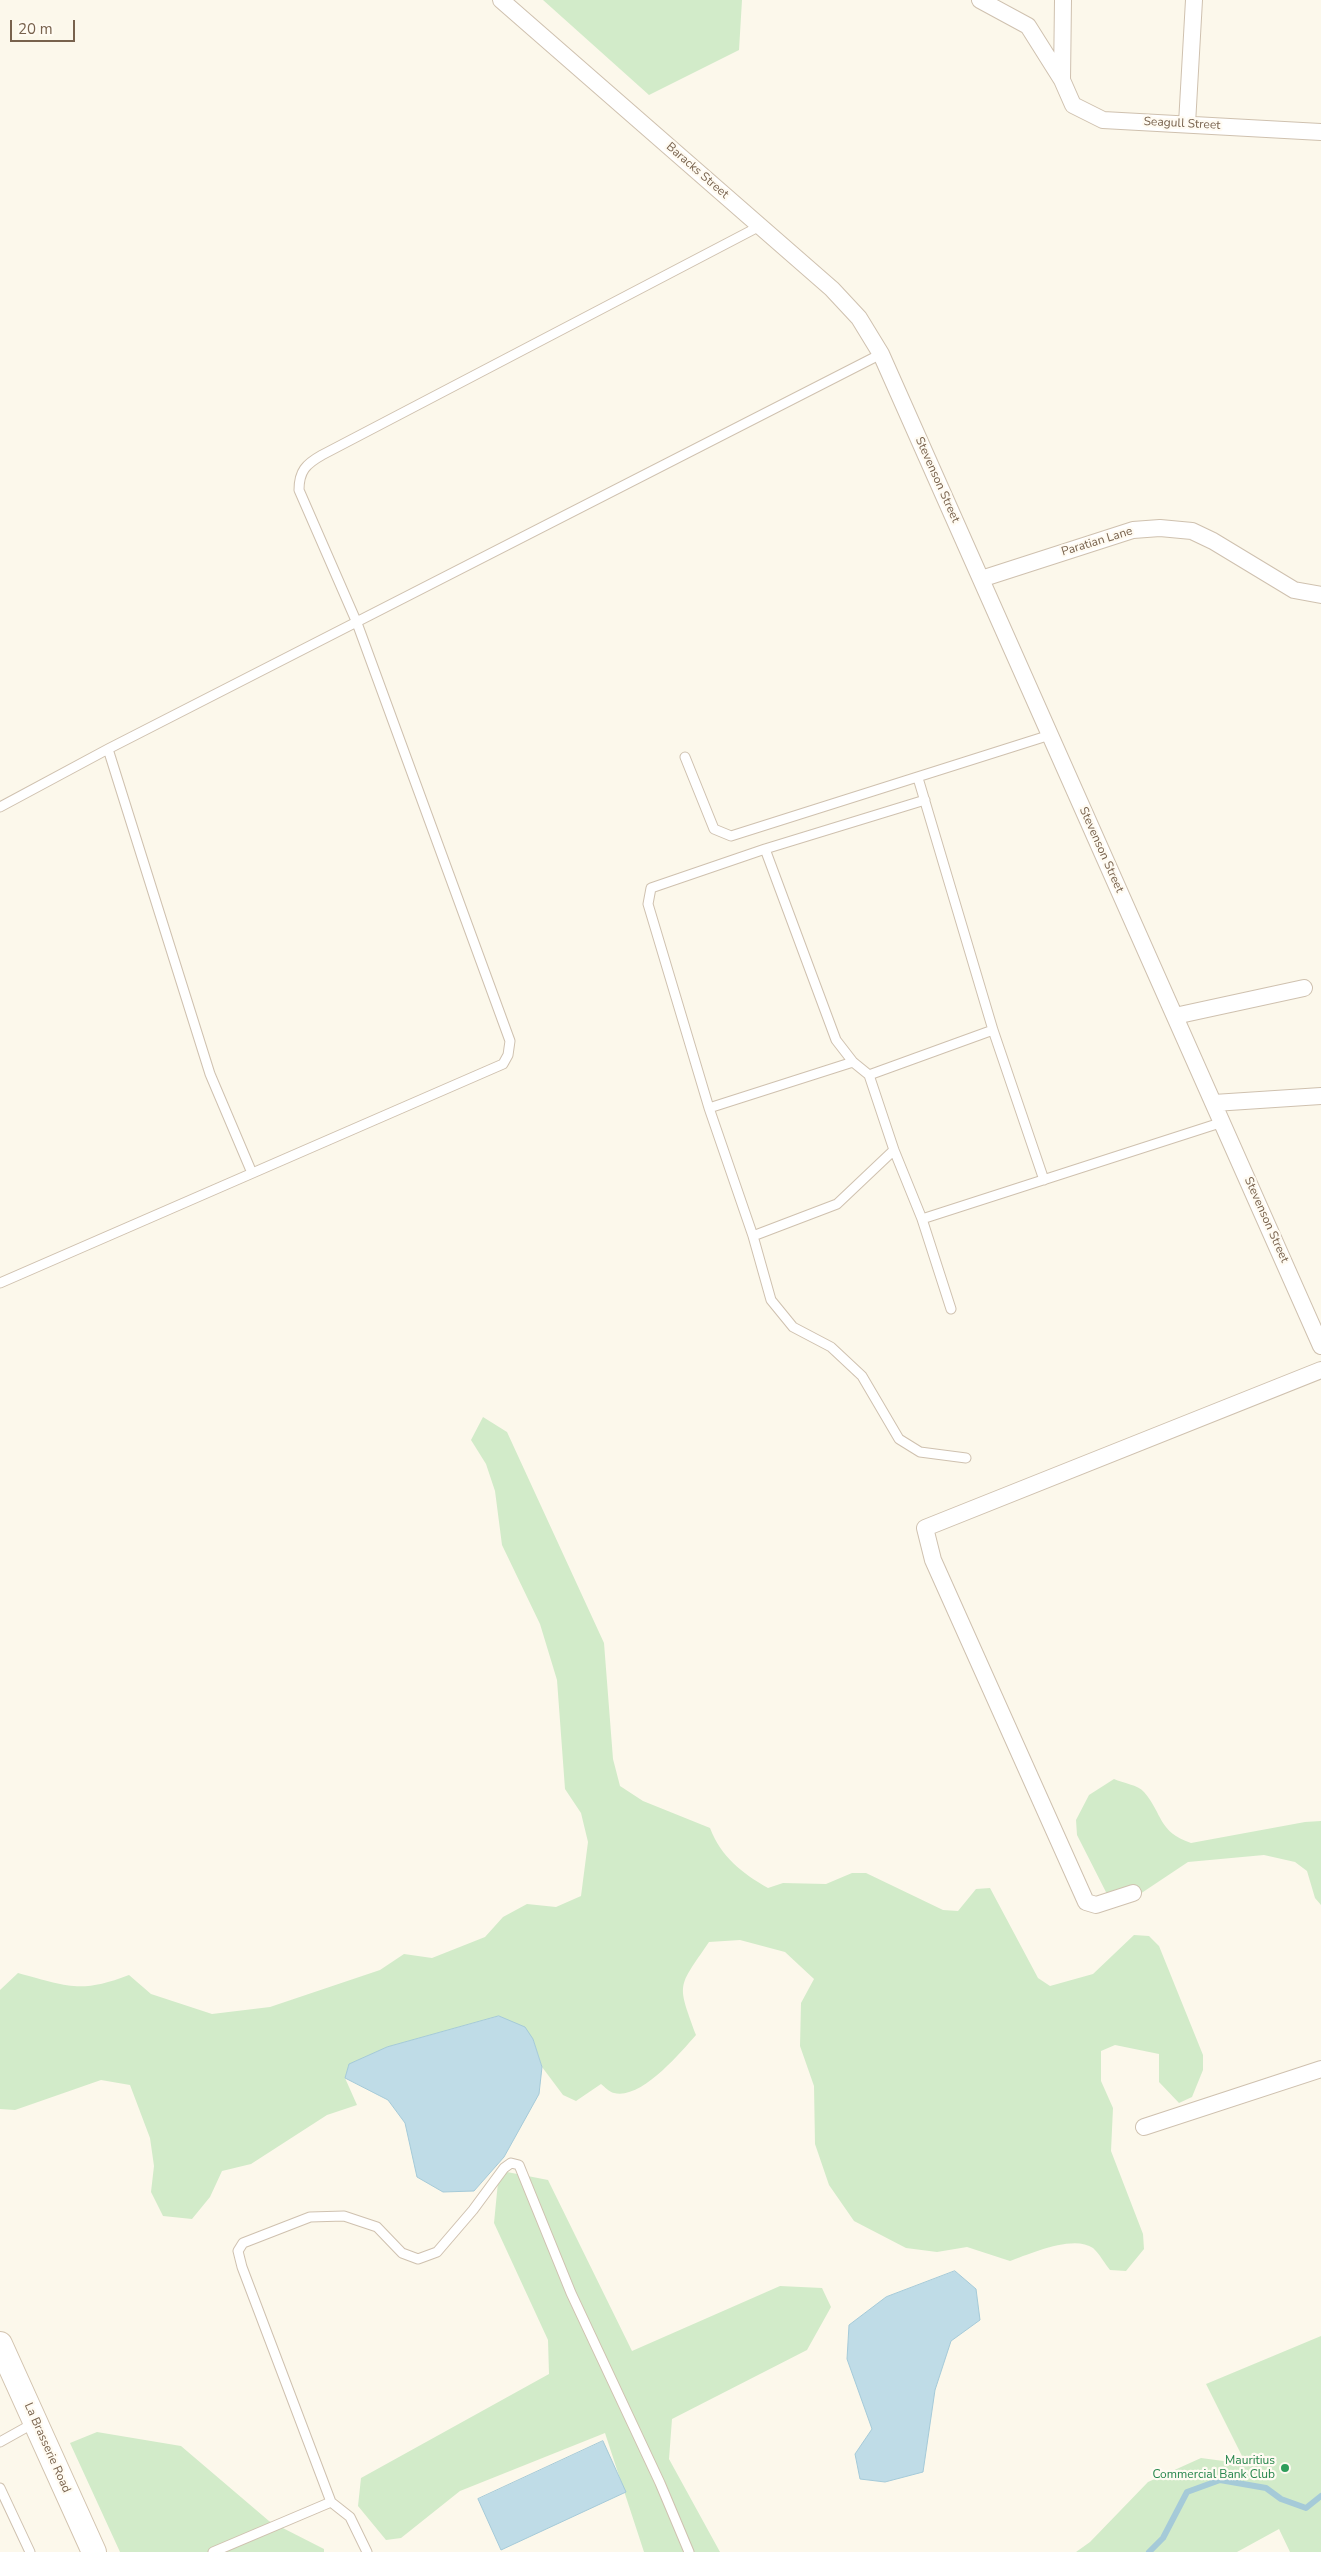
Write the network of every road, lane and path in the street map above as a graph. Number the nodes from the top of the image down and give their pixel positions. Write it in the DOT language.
graph roads {
  1 [pos="501,0"];
  2 [pos="980,0"];
  3 [pos="1063,0"];
  4 [pos="1194,0"];
  5 [pos="1062,80"];
  6 [pos="1187,124"];
  7 [pos="1321,132"];
  8 [pos="760,226"];
  9 [pos="881,354"];
  10 [pos="980,579"];
  11 [pos="1321,595"];
  12 [pos="357,623"];
  13 [pos="1050,736"];
  14 [pos="108,749"];
  15 [pos="685,757"];
  16 [pos="918,778"];
  17 [pos="925,800"];
  18 [pos="0,807"];
  19 [pos="765,849"];
  20 [pos="1304,988"];
  21 [pos="1176,1016"];
  22 [pos="993,1030"];
  23 [pos="853,1062"];
  24 [pos="869,1075"];
  25 [pos="1321,1096"];
  26 [pos="1214,1103"];
  27 [pos="708,1108"];
  28 [pos="1223,1122"];
  29 [pos="894,1150"];
  30 [pos="252,1173"];
  31 [pos="1044,1180"];
  32 [pos="922,1219"];
  33 [pos="754,1236"];
  34 [pos="0,1283"];
  35 [pos="951,1309"];
  36 [pos="1321,1346"];
  37 [pos="1321,1370"];
  38 [pos="966,1458"];
  39 [pos="1133,1893"];
  40 [pos="1321,2069"];
  41 [pos="1144,2127"];
  42 [pos="0,2344"];
  43 [pos="34,2423"];
  44 [pos="0,2442"];
  45 [pos="0,2488"];
  46 [pos="331,2502"];
  47 [pos="30,2552"];
  48 [pos="94,2552"];
  49 [pos="213,2552"];
  50 [pos="368,2552"];
  51 [pos="689,2552"];
  1 -- 8 [label="street, Baracks Street"];
  2 -- 5 [label="street, Seagull Street"];
  3 -- 5 [label="street"];
  4 -- 6 [label="street"];
  5 -- 6 [label="street, Seagull Street"];
  6 -- 7 [label="street, Seagull Street"];
  8 -- 9 [label="street, Baracks Street"];
  8 -- 12 [label="lane"];
  9 -- 10 [label="street, Stevenson Street"];
  9 -- 12 [label="lane"];
  10 -- 11 [label="street, Paratian Lane"];
  10 -- 13 [label="street, Stevenson Street"];
  12 -- 14 [label="lane"];
  12 -- 30 [label="lane"];
  13 -- 16 [label="lane"];
  13 -- 21 [label="street, Stevenson Street"];
  14 -- 18 [label="lane"];
  14 -- 30 [label="lane"];
  15 -- 16 [label="lane"];
  16 -- 17 [label="lane"];
  17 -- 19 [label="lane"];
  17 -- 22 [label="lane"];
  19 -- 23 [label="lane"];
  19 -- 27 [label="lane"];
  20 -- 21 [label="street"];
  21 -- 26 [label="street, Stevenson Street"];
  22 -- 24 [label="lane"];
  22 -- 31 [label="lane"];
  23 -- 24 [label="lane"];
  23 -- 27 [label="lane"];
  24 -- 29 [label="lane"];
  25 -- 26 [label="street"];
  26 -- 28 [label="street, Stevenson Street"];
  27 -- 33 [label="lane"];
  28 -- 31 [label="lane"];
  28 -- 36 [label="street, Stevenson Street"];
  29 -- 32 [label="lane"];
  29 -- 33 [label="lane"];
  30 -- 34 [label="lane"];
  31 -- 32 [label="lane"];
  32 -- 35 [label="lane"];
  33 -- 38 [label="lane"];
  37 -- 39 [label="street"];
  40 -- 41 [label="street"];
  42 -- 43 [label="main road, La Brasserie Road"];
  43 -- 44 [label="lane"];
  43 -- 48 [label="main road, La Brasserie Road"];
  45 -- 47 [label="lane"];
  46 -- 49 [label="lane"];
  46 -- 50 [label="lane"];
  46 -- 51 [label="lane"];
}
